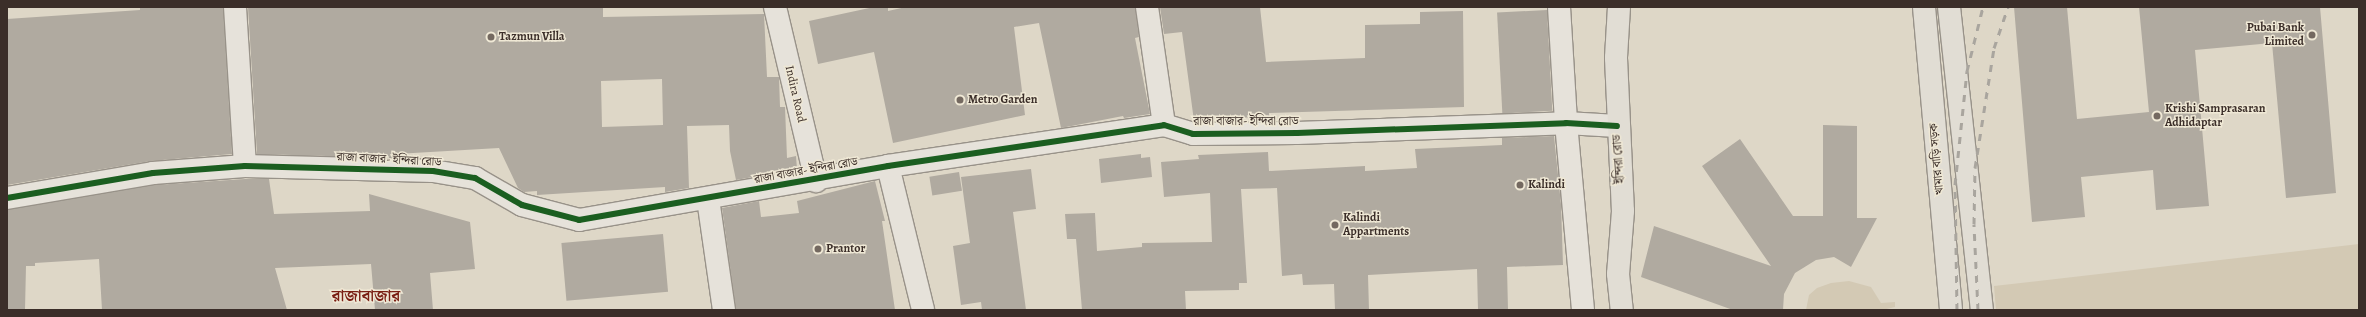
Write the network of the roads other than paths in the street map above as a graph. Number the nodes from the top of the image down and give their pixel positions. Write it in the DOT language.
graph roads {
  1 [pos="235,7"];
  2 [pos="775,7"];
  3 [pos="1147,7"];
  4 [pos="1559,7"];
  5 [pos="1619,7"];
  6 [pos="1924,7"];
  7 [pos="1949,7"];
  8 [pos="1566,123"];
  9 [pos="1164,125"];
  10 [pos="1617,126"];
  11 [pos="246,166"];
  12 [pos="888,166"];
  13 [pos="816,181"];
  14 [pos="7,198"];
  15 [pos="708,199"];
  16 [pos="724,310"];
  17 [pos="923,310"];
  18 [pos="1583,310"];
  19 [pos="1622,310"];
  20 [pos="1951,310"];
  21 [pos="1982,310"];
  1 -- 11 [label="street"];
  2 -- 13 [label="street, Indira Road"];
  3 -- 9 [label="street"];
  4 -- 8 [label="street"];
  5 -- 10 [label="highway, ইন্দিরা রোড"];
  6 -- 20 [label="highway, খামার বাড়ি সড়ক"];
  7 -- 21 [label="highway"];
  8 -- 9 [label="street, রাজা বাজার- ইন্দিরা রোড"];
  8 -- 10 [label="street, রাজা বাজার- ইন্দিরা রোড"];
  8 -- 18 [label="street"];
  9 -- 12 [label="street, রাজা বাজার- ইন্দিরা রোড"];
  10 -- 19 [label="highway, ইন্দিরা রোড"];
  11 -- 14 [label="street, রাজা বাজার- ইন্দিরা রোড"];
  11 -- 15 [label="street, রাজা বাজার- ইন্দিরা রোড"];
  12 -- 13 [label="street, রাজা বাজার- ইন্দিরা রোড"];
  12 -- 17 [label="street"];
  13 -- 15 [label="street, রাজা বাজার- ইন্দিরা রোড"];
  15 -- 16 [label="street"];
}
